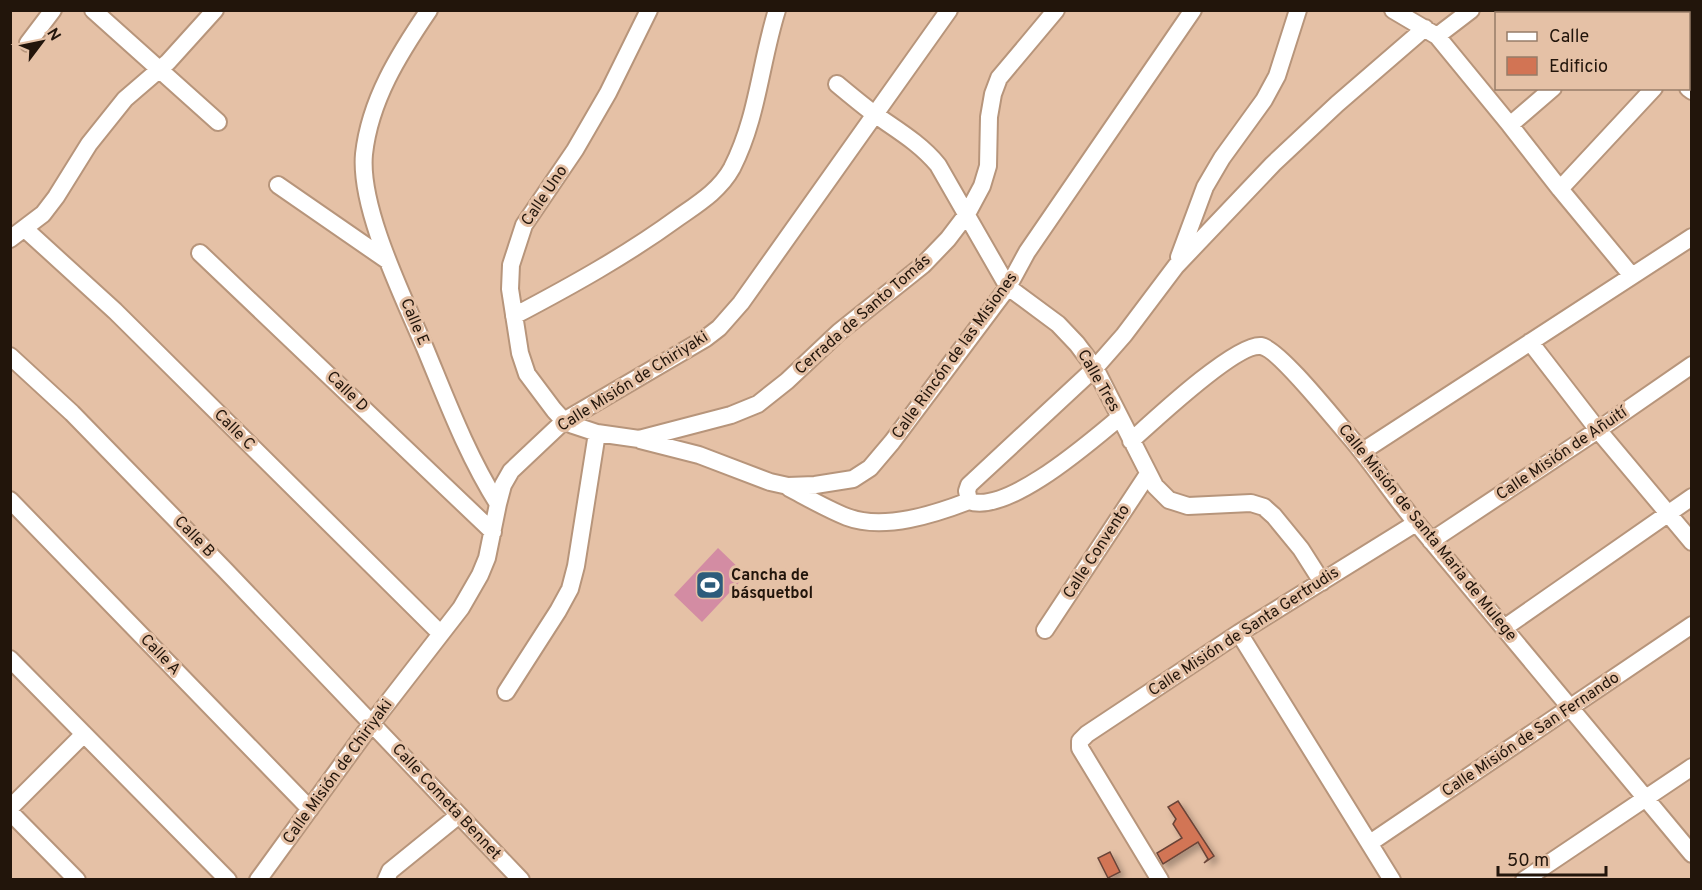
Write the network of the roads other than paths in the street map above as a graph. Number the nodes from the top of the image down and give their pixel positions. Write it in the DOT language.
graph roads {
  1 [pos="53,10"];
  2 [pos="93,10"];
  3 [pos="215,10"];
  4 [pos="429,10"];
  5 [pos="649,10"];
  6 [pos="777,10"];
  7 [pos="1056,10"];
  8 [pos="1193,10"];
  9 [pos="1298,10"];
  10 [pos="1471,10"];
  11 [pos="1402,12"];
  12 [pos="941,13"];
  13 [pos="1431,32"];
  14 [pos="28,43"];
  15 [pos="159,69"];
  16 [pos="837,84"];
  17 [pos="1551,90"];
  18 [pos="1652,90"];
  19 [pos="874,113"];
  20 [pos="218,122"];
  21 [pos="1510,125"];
  22 [pos="278,185"];
  23 [pos="1560,189"];
  24 [pos="967,214"];
  25 [pos="25,229"];
  26 [pos="1692,237"];
  27 [pos="10,239"];
  28 [pos="200,253"];
  29 [pos="388,261"];
  30 [pos="1176,266"];
  31 [pos="1632,276"];
  32 [pos="1008,287"];
  33 [pos="514,315"];
  34 [pos="1530,342"];
  35 [pos="10,356"];
  36 [pos="1692,365"];
  37 [pos="1095,368"];
  38 [pos="1119,418"];
  39 [pos="564,421"];
  40 [pos="1598,430"];
  41 [pos="597,433"];
  42 [pos="639,439"];
  43 [pos="1131,441"];
  44 [pos="1362,452"];
  45 [pos="1148,474"];
  46 [pos="782,485"];
  47 [pos="1692,497"];
  48 [pos="10,500"];
  49 [pos="969,501"];
  50 [pos="498,504"];
  51 [pos="1668,514"];
  52 [pos="1416,523"];
  53 [pos="493,532"];
  54 [pos="1431,541"];
  55 [pos="1692,542"];
  56 [pos="1322,582"];
  57 [pos="1692,625"];
  58 [pos="1504,628"];
  59 [pos="1045,630"];
  60 [pos="1239,633"];
  61 [pos="441,634"];
  62 [pos="10,658"];
  63 [pos="506,692"];
  64 [pos="1571,708"];
  65 [pos="372,723"];
  66 [pos="84,734"];
  67 [pos="1692,767"];
  68 [pos="1645,798"];
  69 [pos="310,809"];
  70 [pos="10,810"];
  71 [pos="459,815"];
  72 [pos="1370,843"];
  73 [pos="1692,854"];
  74 [pos="77,879"];
  75 [pos="228,879"];
  76 [pos="258,879"];
  77 [pos="386,879"];
  78 [pos="521,879"];
  79 [pos="1160,879"];
  80 [pos="1392,879"];
  81 [pos="1524,879"];
  1 -- 14 [label="street"];
  2 -- 15 [label="street"];
  3 -- 15 [label="street"];
  4 -- 29 [label="street, Calle E"];
  5 -- 33 [label="street, Calle Uno"];
  6 -- 33 [label="street"];
  7 -- 24 [label="street, Cerrada de Santo Tomás"];
  8 -- 32 [label="street, Calle Rincón de las Misiones"];
  9 -- 30 [label="street"];
  10 -- 13 [label="street"];
  11 -- 13 [label="street"];
  12 -- 19 [label="street, Calle Misión de Chiriyaki"];
  13 -- 21 [label="street"];
  13 -- 30 [label="street"];
  15 -- 20 [label="street"];
  15 -- 25 [label="street"];
  16 -- 19 [label="street, Calle Tres"];
  17 -- 21 [label="street"];
  18 -- 23 [label="street"];
  19 -- 24 [label="street, Calle Tres"];
  19 -- 39 [label="street, Calle Misión de Chiriyaki"];
  21 -- 23 [label="street"];
  22 -- 29 [label="street"];
  23 -- 31 [label="street"];
  24 -- 32 [label="street, Calle Tres"];
  24 -- 42 [label="street, Cerrada de Santo Tomás"];
  25 -- 27 [label="street"];
  25 -- 61 [label="street, Calle C"];
  26 -- 31 [label="street"];
  28 -- 53 [label="street, Calle D"];
  29 -- 50 [label="street, Calle E"];
  30 -- 37 [label="street"];
  31 -- 34 [label="street"];
  32 -- 37 [label="street, Calle Tres"];
  32 -- 46 [label="street, Calle Rincón de las Misiones"];
  33 -- 39 [label="street, Calle Uno"];
  34 -- 40 [label="street"];
  34 -- 44 [label="street"];
  35 -- 65 [label="street, Calle B"];
  36 -- 40 [label="street, Calle Misión de Añuití"];
  37 -- 38 [label="street, Calle Tres"];
  37 -- 49 [label="street"];
  38 -- 43 [label="street, Calle Tres"];
  38 -- 49 [label="street"];
  39 -- 41 [label="street, Cerrada de Santo Tomás"];
  39 -- 50 [label="street, Calle Misión de Chiriyaki"];
  40 -- 51 [label="street"];
  40 -- 54 [label="street, Calle Misión de Añuití"];
  41 -- 42 [label="street, Cerrada de Santo Tomás"];
  41 -- 63 [label="street"];
  42 -- 46 [label="street, Calle Rincón de las Misiones"];
  43 -- 44 [label="street, Calle Misión de Santa Maria de Mulege"];
  43 -- 45 [label="street, Calle Tres"];
  44 -- 52 [label="street, Calle Misión de Santa Maria de Mulege"];
  45 -- 56 [label="street, Calle Tres"];
  45 -- 59 [label="street, Calle Convento"];
  46 -- 49 [label="street"];
  47 -- 51 [label="street"];
  48 -- 69 [label="street, Calle A"];
  50 -- 53 [label="street, Calle Misión de Chiriyaki"];
  51 -- 55 [label="street"];
  51 -- 58 [label="street"];
  52 -- 54 [label="street, Calle Misión de Santa Maria de Mulege"];
  52 -- 56 [label="street, Calle Misión de Santa Gertrudis"];
  53 -- 61 [label="street, Calle Misión de Chiriyaki"];
  54 -- 58 [label="street, Calle Misión de Santa Maria de Mulege"];
  56 -- 60 [label="street, Calle Misión de Santa Gertrudis"];
  57 -- 64 [label="street, Calle Misión de San Fernando"];
  58 -- 64 [label="street, Calle Misión de Santa Maria de Mulege"];
  60 -- 72 [label="street"];
  60 -- 79 [label="street, Calle Misión de Santa Gertrudis"];
  61 -- 65 [label="street, Calle Misión de Chiriyaki"];
  62 -- 66 [label="street"];
  64 -- 68 [label="street, Calle Misión de Santa Maria de Mulege"];
  64 -- 72 [label="street, Calle Misión de San Fernando"];
  65 -- 69 [label="street, Calle Misión de Chiriyaki"];
  65 -- 71 [label="street, Calle Cometa Bennet"];
  66 -- 70 [label="street"];
  66 -- 75 [label="street"];
  67 -- 68 [label="street"];
  68 -- 73 [label="street, Calle Misión de Santa Maria de Mulege"];
  68 -- 81 [label="street"];
  69 -- 76 [label="street, Calle Misión de Chiriyaki"];
  70 -- 74 [label="street"];
  71 -- 77 [label="street"];
  71 -- 78 [label="street, Calle Cometa Bennet"];
  72 -- 80 [label="street"];
}
